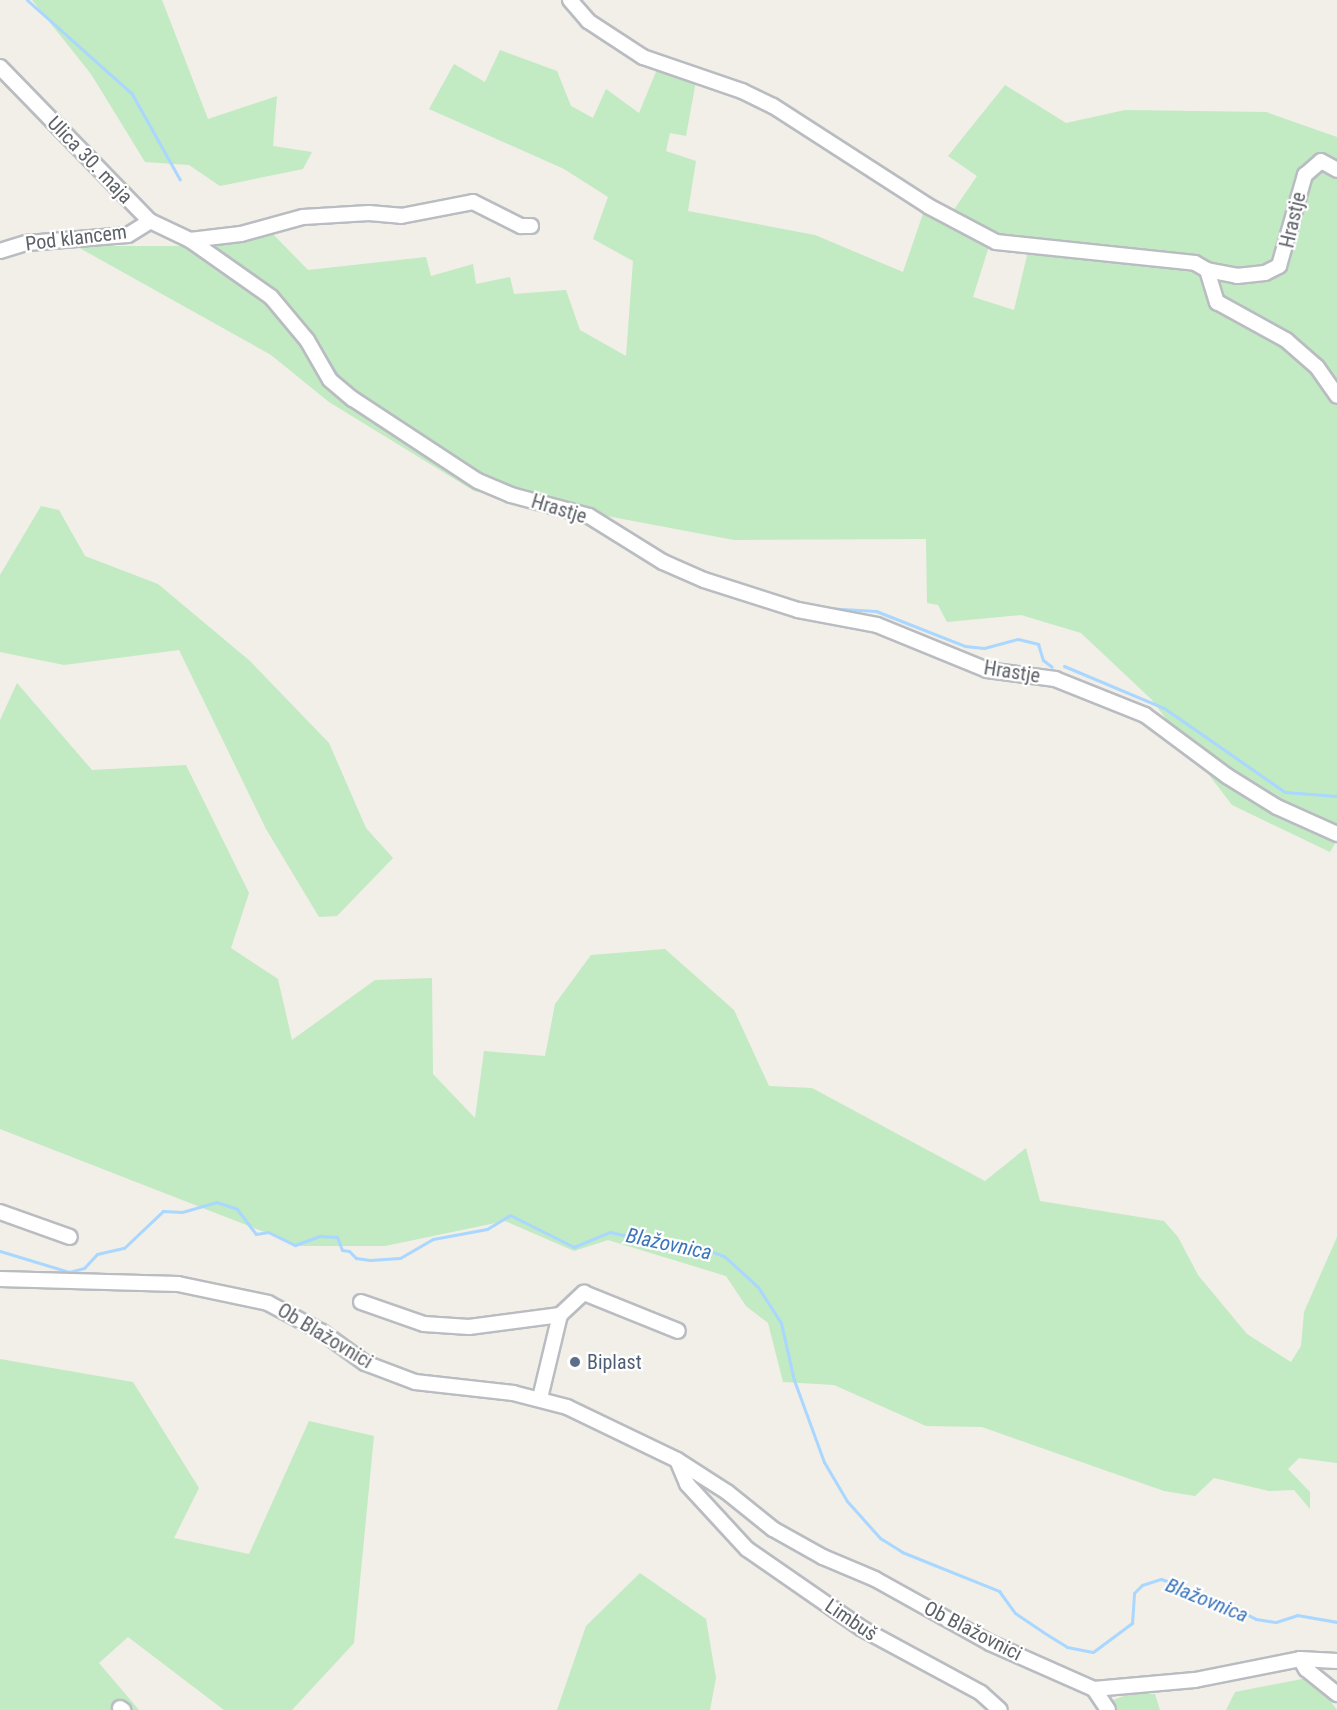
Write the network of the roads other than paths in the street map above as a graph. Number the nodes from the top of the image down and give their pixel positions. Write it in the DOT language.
graph roads {
  1 [pos="570,0"];
  2 [pos="0,67"];
  3 [pos="1337,170"];
  4 [pos="150,221"];
  5 [pos="531,226"];
  6 [pos="190,240"];
  7 [pos="0,251"];
  8 [pos="1207,270"];
  9 [pos="1337,396"];
  10 [pos="1337,834"];
  11 [pos="0,1212"];
  12 [pos="70,1237"];
  13 [pos="0,1279"];
  14 [pos="361,1302"];
  15 [pos="560,1315"];
  16 [pos="678,1331"];
  17 [pos="540,1398"];
  18 [pos="677,1460"];
  19 [pos="1300,1659"];
  20 [pos="1337,1661"];
  21 [pos="1094,1689"];
  22 [pos="1337,1694"];
  23 [pos="1000,1710"];
  24 [pos="1108,1710"];
  1 -- 8 [label="street, Hrastje"];
  2 -- 4 [label="street, Ulica 30. maja"];
  3 -- 8 [label="street, Hrastje"];
  4 -- 6 [label="street, Ulica 30. maja"];
  4 -- 7 [label="street, Pod klancem"];
  5 -- 6 [label="street"];
  6 -- 10 [label="street, Hrastje"];
  8 -- 9 [label="street"];
  11 -- 12 [label="street"];
  13 -- 17 [label="street, Ob Blažovnici"];
  14 -- 15 [label="street"];
  15 -- 16 [label="street"];
  15 -- 17 [label="street"];
  17 -- 18 [label="street, Ob Blažovnici"];
  18 -- 21 [label="street, Ob Blažovnici"];
  18 -- 23 [label="street, Limbuš"];
  19 -- 20 [label="street, Ob Blažovnici"];
  19 -- 21 [label="street, Ob Blažovnici"];
  19 -- 22 [label="street"];
  21 -- 24 [label="street"];
}
